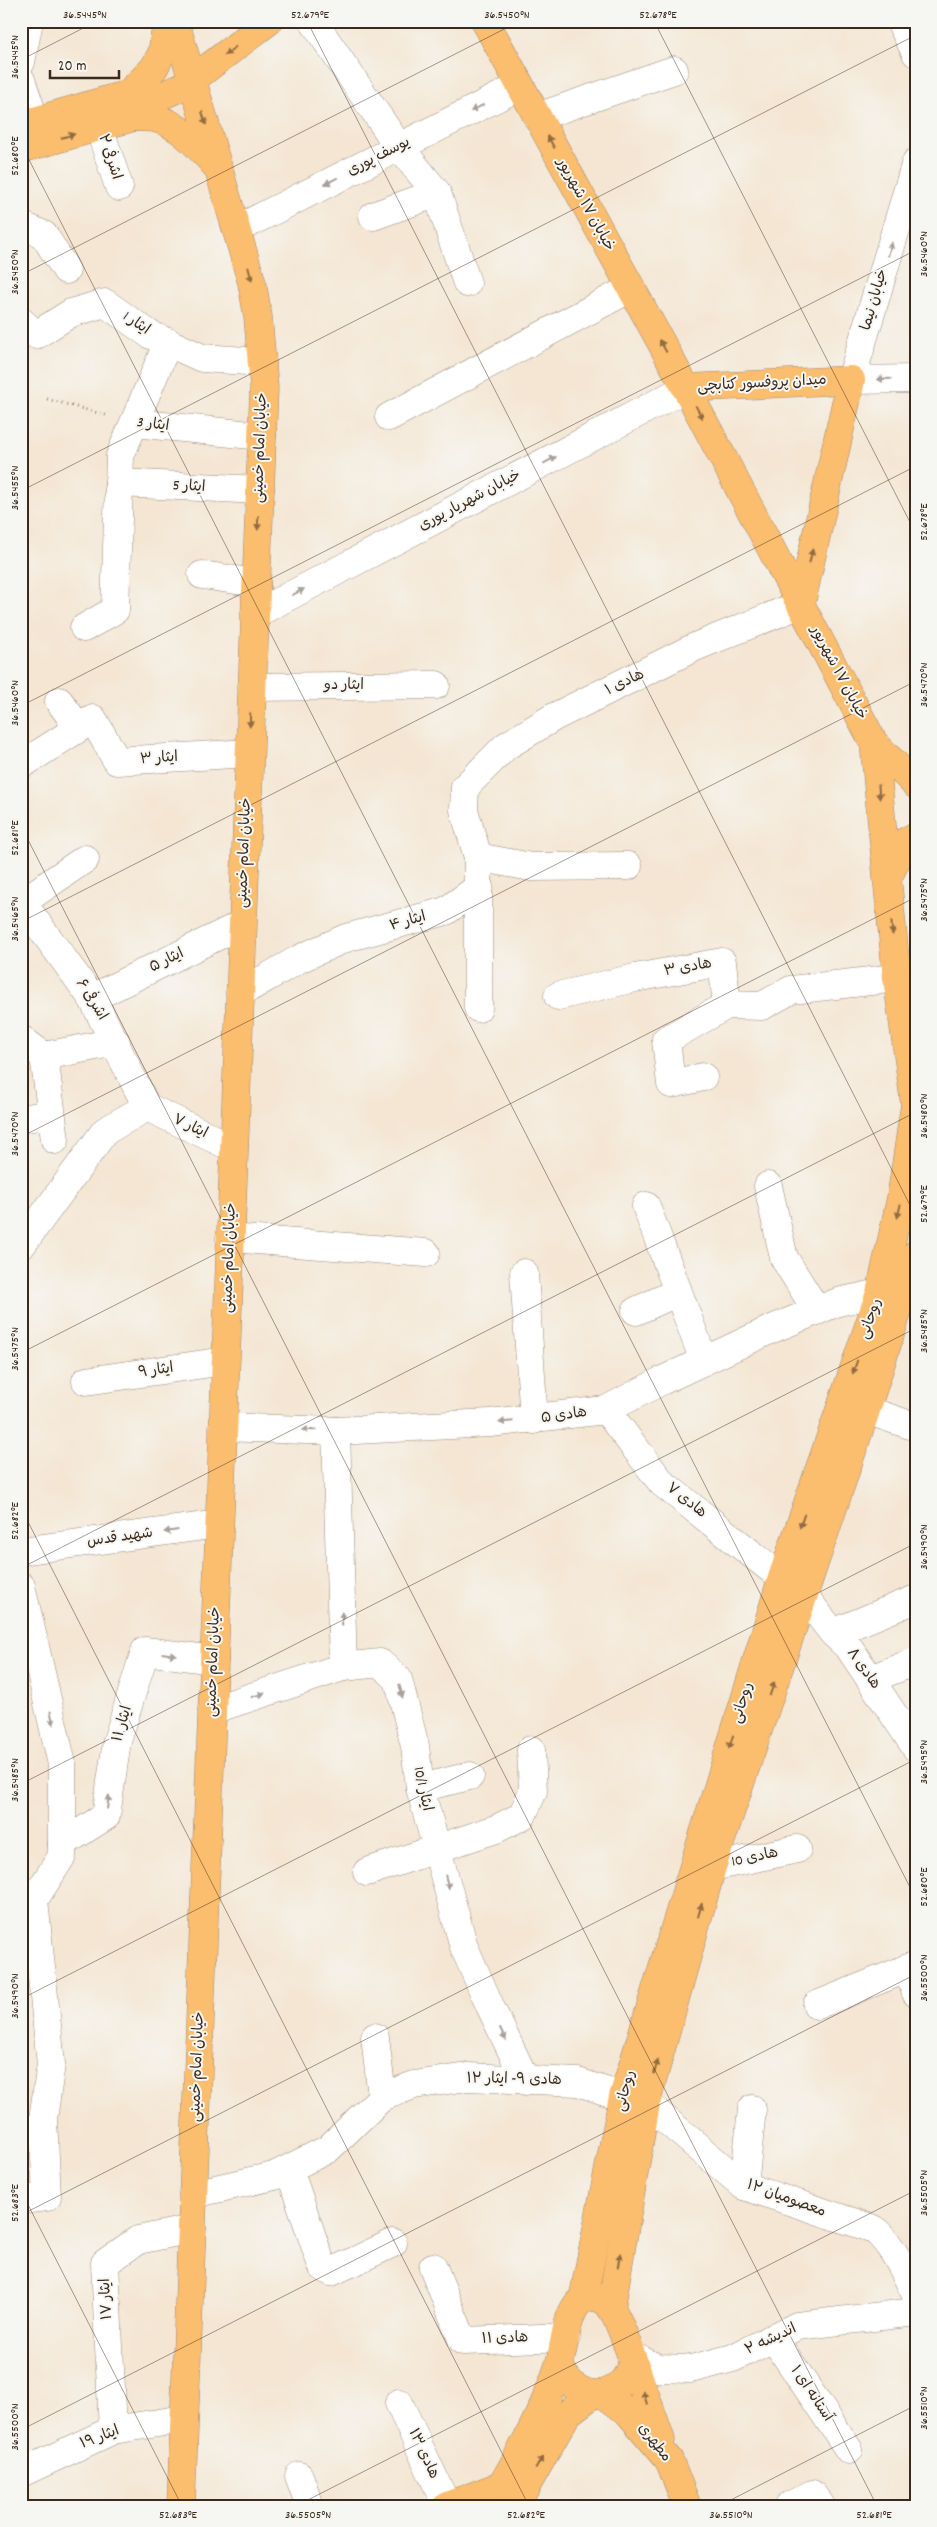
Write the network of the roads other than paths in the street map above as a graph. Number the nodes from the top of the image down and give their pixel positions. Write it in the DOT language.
graph roads {
  1 [pos="29,21"];
  2 [pos="167,21"];
  3 [pos="176,21"];
  4 [pos="269,21"];
  5 [pos="313,21"];
  6 [pos="485,21"];
  7 [pos="900,21"];
  8 [pos="916,53"];
  9 [pos="21,62"];
  10 [pos="674,70"];
  11 [pos="21,80"];
  12 [pos="188,83"];
  13 [pos="520,86"];
  14 [pos="137,104"];
  15 [pos="537,118"];
  16 [pos="28,123"];
  17 [pos="99,127"];
  18 [pos="399,147"];
  19 [pos="21,149"];
  20 [pos="916,162"];
  21 [pos="220,171"];
  22 [pos="119,188"];
  23 [pos="437,192"];
  24 [pos="373,216"];
  25 [pos="21,225"];
  26 [pos="237,229"];
  27 [pos="66,270"];
  28 [pos="467,283"];
  29 [pos="631,288"];
  30 [pos="21,321"];
  31 [pos="168,342"];
  32 [pos="262,362"];
  33 [pos="916,379"];
  34 [pos="851,380"];
  35 [pos="686,388"];
  36 [pos="389,417"];
  37 [pos="134,423"];
  38 [pos="262,436"];
  39 [pos="119,483"];
  40 [pos="260,490"];
  41 [pos="202,574"];
  42 [pos="256,583"];
  43 [pos="801,604"];
  44 [pos="255,614"];
  45 [pos="84,628"];
  46 [pos="436,685"];
  47 [pos="252,687"];
  48 [pos="59,701"];
  49 [pos="86,724"];
  50 [pos="874,743"];
  51 [pos="249,753"];
  52 [pos="21,765"];
  53 [pos="916,785"];
  54 [pos="916,837"];
  55 [pos="478,857"];
  56 [pos="85,859"];
  57 [pos="628,866"];
  58 [pos="887,879"];
  59 [pos="479,887"];
  60 [pos="22,902"];
  61 [pos="242,924"];
  62 [pos="896,978"];
  63 [pos="240,993"];
  64 [pos="558,996"];
  65 [pos="92,998"];
  66 [pos="727,1005"];
  67 [pos="478,1008"];
  68 [pos="21,1038"];
  69 [pos="116,1042"];
  70 [pos="44,1056"];
  71 [pos="703,1077"];
  72 [pos="147,1107"];
  73 [pos="915,1112"];
  74 [pos="21,1119"];
  75 [pos="234,1145"];
  76 [pos="768,1186"];
  77 [pos="646,1206"];
  78 [pos="230,1238"];
  79 [pos="21,1246"];
  80 [pos="426,1253"];
  81 [pos="916,1254"];
  82 [pos="524,1273"];
  83 [pos="678,1292"];
  84 [pos="880,1294"];
  85 [pos="636,1311"];
  86 [pos="817,1311"];
  87 [pos="225,1361"];
  88 [pos="704,1361"];
  89 [pos="86,1381"];
  90 [pos="606,1410"];
  91 [pos="866,1410"];
  92 [pos="534,1420"];
  93 [pos="223,1427"];
  94 [pos="916,1427"];
  95 [pos="336,1431"];
  96 [pos="828,1482"];
  97 [pos="219,1524"];
  98 [pos="21,1551"];
  99 [pos="782,1578"];
  100 [pos="21,1586"];
  101 [pos="804,1596"];
  102 [pos="916,1599"];
  103 [pos="833,1633"];
  104 [pos="214,1660"];
  105 [pos="916,1662"];
  106 [pos="344,1667"];
  107 [pos="871,1679"];
  108 [pos="33,1687"];
  109 [pos="212,1710"];
  110 [pos="916,1748"];
  111 [pos="531,1750"];
  112 [pos="470,1776"];
  113 [pos="420,1788"];
  114 [pos="62,1844"];
  115 [pos="437,1847"];
  116 [pos="797,1849"];
  117 [pos="712,1867"];
  118 [pos="367,1872"];
  119 [pos="28,1903"];
  120 [pos="913,1975"];
  121 [pos="817,2005"];
  122 [pos="374,2037"];
  123 [pos="526,2081"];
  124 [pos="382,2097"];
  125 [pos="635,2100"];
  126 [pos="752,2109"];
  127 [pos="33,2111"];
  128 [pos="289,2169"];
  129 [pos="744,2186"];
  130 [pos="193,2194"];
  131 [pos="21,2200"];
  132 [pos="192,2229"];
  133 [pos="393,2243"];
  134 [pos="433,2267"];
  135 [pos="916,2295"];
  136 [pos="582,2299"];
  137 [pos="611,2308"];
  138 [pos="916,2312"];
  139 [pos="566,2337"];
  140 [pos="773,2337"];
  141 [pos="632,2358"];
  142 [pos="559,2364"];
  143 [pos="598,2394"];
  144 [pos="399,2403"];
  145 [pos="184,2419"];
  146 [pos="113,2430"];
  147 [pos="849,2450"];
  148 [pos="669,2460"];
  149 [pos="21,2473"];
  150 [pos="299,2476"];
  151 [pos="509,2496"];
  152 [pos="181,2506"];
  153 [pos="310,2506"];
  154 [pos="447,2506"];
  155 [pos="687,2506"];
  156 [pos="789,2506"];
  157 [pos="821,2506"];
  1 -- 9 [label="street"];
  2 -- 14 [label="main road"];
  3 -- 12 [label="main road, خیابان امام خمینی"];
  4 -- 12 [label="main road, one-way"];
  5 -- 18 [label="street"];
  6 -- 13 [label="main road, خیابان ۱۷ شهریور"];
  7 -- 8 [label="street"];
  10 -- 15 [label="street"];
  11 -- 16 [label="street"];
  12 -- 14 [label="main road"];
  12 -- 21 [label="main road, خیابان امام خمینی, one-way"];
  13 -- 15 [label="main road, خیابان ۱۷ شهریور"];
  13 -- 18 [label="street, یوسف پوری, one-way"];
  14 -- 16 [label="main road"];
  14 -- 17 [label="main road"];
  14 -- 21 [label="main road"];
  29 -- 15 [label="main road, خیابان ۱۷ شهریور, one-way"];
  19 -- 17 [label="main road, one-way"];
  17 -- 22 [label="street, اشرفی ۲"];
  18 -- 23 [label="street"];
  18 -- 26 [label="street, یوسف پوری, one-way"];
  34 -- 20 [label="street, خیابان نیما, one-way"];
  21 -- 26 [label="main road, خیابان امام خمینی"];
  23 -- 24 [label="street"];
  23 -- 28 [label="street"];
  25 -- 27 [label="street"];
  26 -- 32 [label="main road, خیابان امام خمینی, one-way"];
  35 -- 29 [label="main road, خیابان ۱۷ شهریور, one-way"];
  29 -- 36 [label="street"];
  30 -- 31 [label="street, ایثار 1"];
  31 -- 32 [label="street, ایثار 1"];
  31 -- 37 [label="street"];
  32 -- 38 [label="main road, خیابان امام خمینی"];
  33 -- 34 [label="street, one-way"];
  34 -- 35 [label="main road, میدان پروفسور کتابچی"];
  43 -- 34 [label="main road, میدان پروفسور کتابچی, one-way"];
  35 -- 43 [label="main road, میدان پروفسور کتابچی, one-way"];
  44 -- 35 [label="street, خیابان شهریار پوری, one-way"];
  37 -- 38 [label="street, ایثار 3"];
  37 -- 39 [label="street"];
  38 -- 40 [label="main road, خیابان امام خمینی"];
  39 -- 40 [label="street, ایثار 5"];
  39 -- 45 [label="street"];
  40 -- 42 [label="main road, خیابان امام خمینی, one-way"];
  41 -- 42 [label="street"];
  42 -- 44 [label="main road, خیابان امام خمینی"];
  43 -- 50 [label="main road, خیابان ۱۷ شهریور"];
  43 -- 55 [label="street, هادی ۱"];
  44 -- 47 [label="main road, خیابان امام خمینی"];
  46 -- 47 [label="street, ایثار دو"];
  47 -- 51 [label="main road, خیابان امام خمینی, one-way"];
  48 -- 49 [label="street"];
  49 -- 51 [label="street, ایثار ۳"];
  49 -- 52 [label="street"];
  50 -- 53 [label="main road"];
  50 -- 58 [label="main road, روحانی, one-way"];
  51 -- 61 [label="main road, خیابان امام خمینی"];
  54 -- 58 [label="main road"];
  55 -- 57 [label="street"];
  55 -- 59 [label="street"];
  56 -- 60 [label="street"];
  58 -- 62 [label="main road, روحانی, one-way"];
  59 -- 63 [label="street, ایثار ۴"];
  59 -- 67 [label="street"];
  60 -- 65 [label="street, اشرفی ۶"];
  61 -- 63 [label="main road, خیابان امام خمینی"];
  61 -- 65 [label="street, ایثار ۵"];
  62 -- 66 [label="street"];
  62 -- 73 [label="main road, روحانی"];
  63 -- 75 [label="main road, خیابان امام خمینی"];
  64 -- 66 [label="street, هادی ۳"];
  65 -- 69 [label="street, اشرفی ۶"];
  66 -- 71 [label="street"];
  68 -- 70 [label="street"];
  69 -- 70 [label="street"];
  69 -- 72 [label="street, اشرفی ۶"];
  70 -- 74 [label="street"];
  72 -- 75 [label="street, ایثار ۷"];
  72 -- 79 [label="street"];
  73 -- 84 [label="main road, روحانی, one-way"];
  75 -- 78 [label="main road, خیابان امام خمینی"];
  76 -- 86 [label="street"];
  77 -- 83 [label="street"];
  78 -- 80 [label="street"];
  78 -- 87 [label="main road, خیابان امام خمینی"];
  81 -- 91 [label="main road, روحانی"];
  82 -- 92 [label="street"];
  83 -- 85 [label="street"];
  83 -- 88 [label="street"];
  84 -- 86 [label="street, هادی ۵"];
  84 -- 96 [label="main road, روحانی, one-way"];
  86 -- 88 [label="street, هادی ۵"];
  87 -- 89 [label="street, ایثار ۹"];
  87 -- 93 [label="main road, خیابان امام خمینی"];
  88 -- 90 [label="street, هادی ۵"];
  90 -- 92 [label="street, هادی ۵"];
  90 -- 99 [label="street, هادی ۷"];
  91 -- 94 [label="street"];
  91 -- 96 [label="main road, روحانی"];
  92 -- 95 [label="street, هادی ۵, one-way"];
  95 -- 93 [label="street, هادی ۵, one-way"];
  93 -- 97 [label="main road, خیابان امام خمینی"];
  106 -- 95 [label="street, one-way"];
  96 -- 99 [label="main road, روحانی, one-way"];
  96 -- 101 [label="main road, روحانی"];
  97 -- 98 [label="street, شهید قدس, one-way"];
  97 -- 104 [label="main road, خیابان امام خمینی"];
  99 -- 125 [label="main road, روحانی, one-way"];
  100 -- 108 [label="street"];
  101 -- 103 [label="street, هادی ۸"];
  117 -- 101 [label="main road, روحانی, one-way"];
  102 -- 103 [label="street"];
  103 -- 107 [label="street, هادی ۸"];
  104 -- 109 [label="main road, خیابان امام خمینی"];
  114 -- 104 [label="street, ایثار ۱۱, one-way"];
  105 -- 107 [label="street"];
  109 -- 106 [label="street, ایثار 10/1, one-way"];
  106 -- 113 [label="street, ایثار 10/1, one-way"];
  107 -- 110 [label="street, هادی ۸"];
  108 -- 114 [label="street, one-way"];
  109 -- 130 [label="main road, خیابان امام خمینی"];
  111 -- 115 [label="street"];
  112 -- 113 [label="street"];
  113 -- 115 [label="street, ایثار 10/1"];
  114 -- 119 [label="street"];
  115 -- 118 [label="street"];
  115 -- 123 [label="street, ایثار 10/1, one-way"];
  116 -- 117 [label="street, هادی 10"];
  125 -- 117 [label="main road, روحانی, one-way"];
  119 -- 127 [label="street"];
  120 -- 121 [label="street"];
  122 -- 124 [label="street"];
  123 -- 124 [label="street, هادی ۹- ایثار ۱۲"];
  123 -- 125 [label="street, هادی ۹- ایثار ۱۲"];
  124 -- 128 [label="street, هادی ۹- ایثار ۱۲"];
  125 -- 129 [label="street, معصومیان ۱۲"];
  125 -- 136 [label="main road, روحانی"];
  137 -- 125 [label="main road, روحانی, one-way"];
  126 -- 129 [label="street"];
  127 -- 131 [label="street"];
  128 -- 130 [label="street, هادی ۹- ایثار ۱۲"];
  128 -- 133 [label="street"];
  129 -- 135 [label="street, معصومیان ۱۲"];
  130 -- 132 [label="main road, خیابان امام خمینی"];
  132 -- 145 [label="main road, خیابان امام خمینی"];
  132 -- 146 [label="street, ایثار ۱۷"];
  134 -- 139 [label="street, هادی ۱۱"];
  136 -- 137 [label="main road"];
  136 -- 139 [label="main road"];
  137 -- 141 [label="main road"];
  138 -- 140 [label="street, اندیشه ۲"];
  139 -- 142 [label="main road"];
  140 -- 141 [label="street, اندیشه ۲"];
  140 -- 147 [label="street, آستانه ای ۱"];
  141 -- 143 [label="main road"];
  148 -- 141 [label="main road, one-way"];
  142 -- 143 [label="main road"];
  142 -- 151 [label="main road"];
  143 -- 148 [label="main road, مطهری"];
  151 -- 143 [label="main road, one-way"];
  144 -- 154 [label="street, هادی ۱۳"];
  145 -- 146 [label="street, ایثار ١٩"];
  145 -- 152 [label="main road, خیابان امام خمینی"];
  146 -- 149 [label="street, ایثار ١٩"];
  148 -- 155 [label="main road, مطهری"];
  150 -- 153 [label="street"];
  151 -- 154 [label="main road"];
  156 -- 157 [label="street"];
}
